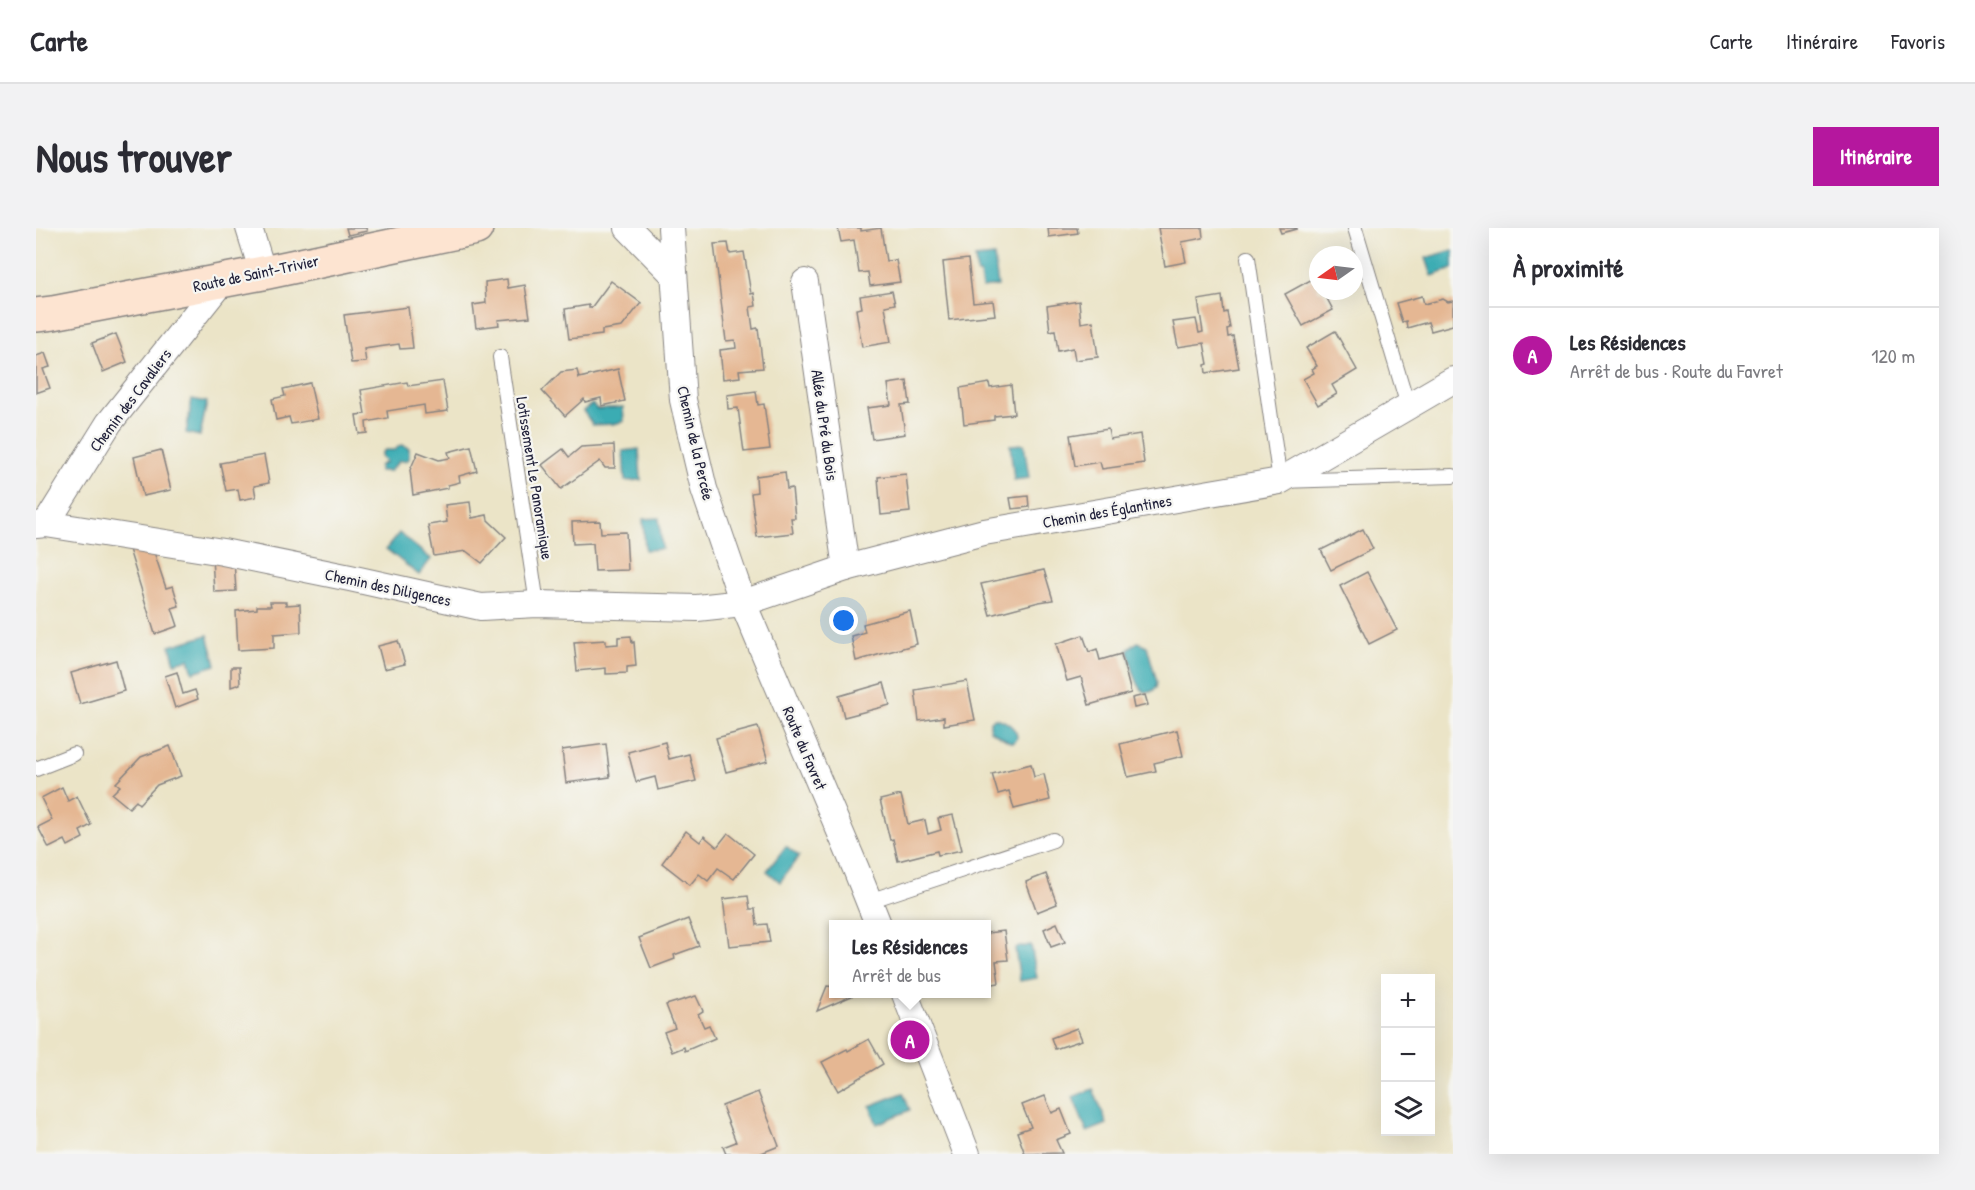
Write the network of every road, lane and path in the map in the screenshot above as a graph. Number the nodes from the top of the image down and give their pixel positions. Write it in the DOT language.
graph roads {
  1 [pos="249,228"];
  2 [pos="476,228"];
  3 [pos="628,228"];
  4 [pos="671,228"];
  5 [pos="1355,228"];
  6 [pos="1248,258"];
  7 [pos="263,273"];
  8 [pos="674,275"];
  9 [pos="222,281"];
  10 [pos="805,282"];
  11 [pos="36,315"];
  12 [pos="500,357"];
  13 [pos="1453,380"];
  14 [pos="1408,406"];
  15 [pos="1453,476"];
  16 [pos="1280,481"];
  17 [pos="41,525"];
  18 [pos="846,568"];
  19 [pos="732,571"];
  20 [pos="743,603"];
  21 [pos="537,604"];
  22 [pos="74,754"];
  23 [pos="36,769"];
  24 [pos="1053,840"];
  25 [pos="869,901"];
  26 [pos="876,920"];
  27 [pos="907,998"];
  28 [pos="967,1154"];
  1 -- 7 [label="street"];
  2 -- 7 [label="main road, Route de Saint-Trivier"];
  3 -- 8 [label="street"];
  4 -- 8 [label="street, Chemin de la Percée"];
  5 -- 14 [label="lane"];
  6 -- 16 [label="lane"];
  7 -- 9 [label="main road, Route de Saint-Trivier"];
  8 -- 19 [label="street, Chemin de la Percée"];
  9 -- 11 [label="main road, Route de Saint-Trivier"];
  9 -- 17 [label="street, Chemin des Cavaliers"];
  10 -- 18 [label="street, Allée du Pré du Bois"];
  12 -- 21 [label="lane, Lotissement Le Panoramique"];
  13 -- 14 [label="street, Chemin des Églantines"];
  14 -- 16 [label="street, Chemin des Églantines"];
  15 -- 16 [label="lane"];
  16 -- 18 [label="street, Chemin des Églantines"];
  17 -- 21 [label="street, Chemin des Diligences"];
  18 -- 20 [label="street, Chemin des Églantines"];
  19 -- 20 [label="street, Route du Favret"];
  20 -- 21 [label="street, Chemin des Diligences"];
  20 -- 25 [label="street, Route du Favret"];
  22 -- 23 [label="lane"];
  24 -- 25 [label="lane"];
  25 -- 26 [label="street, Route du Favret"];
  27 -- 28 [label="street"];
}
